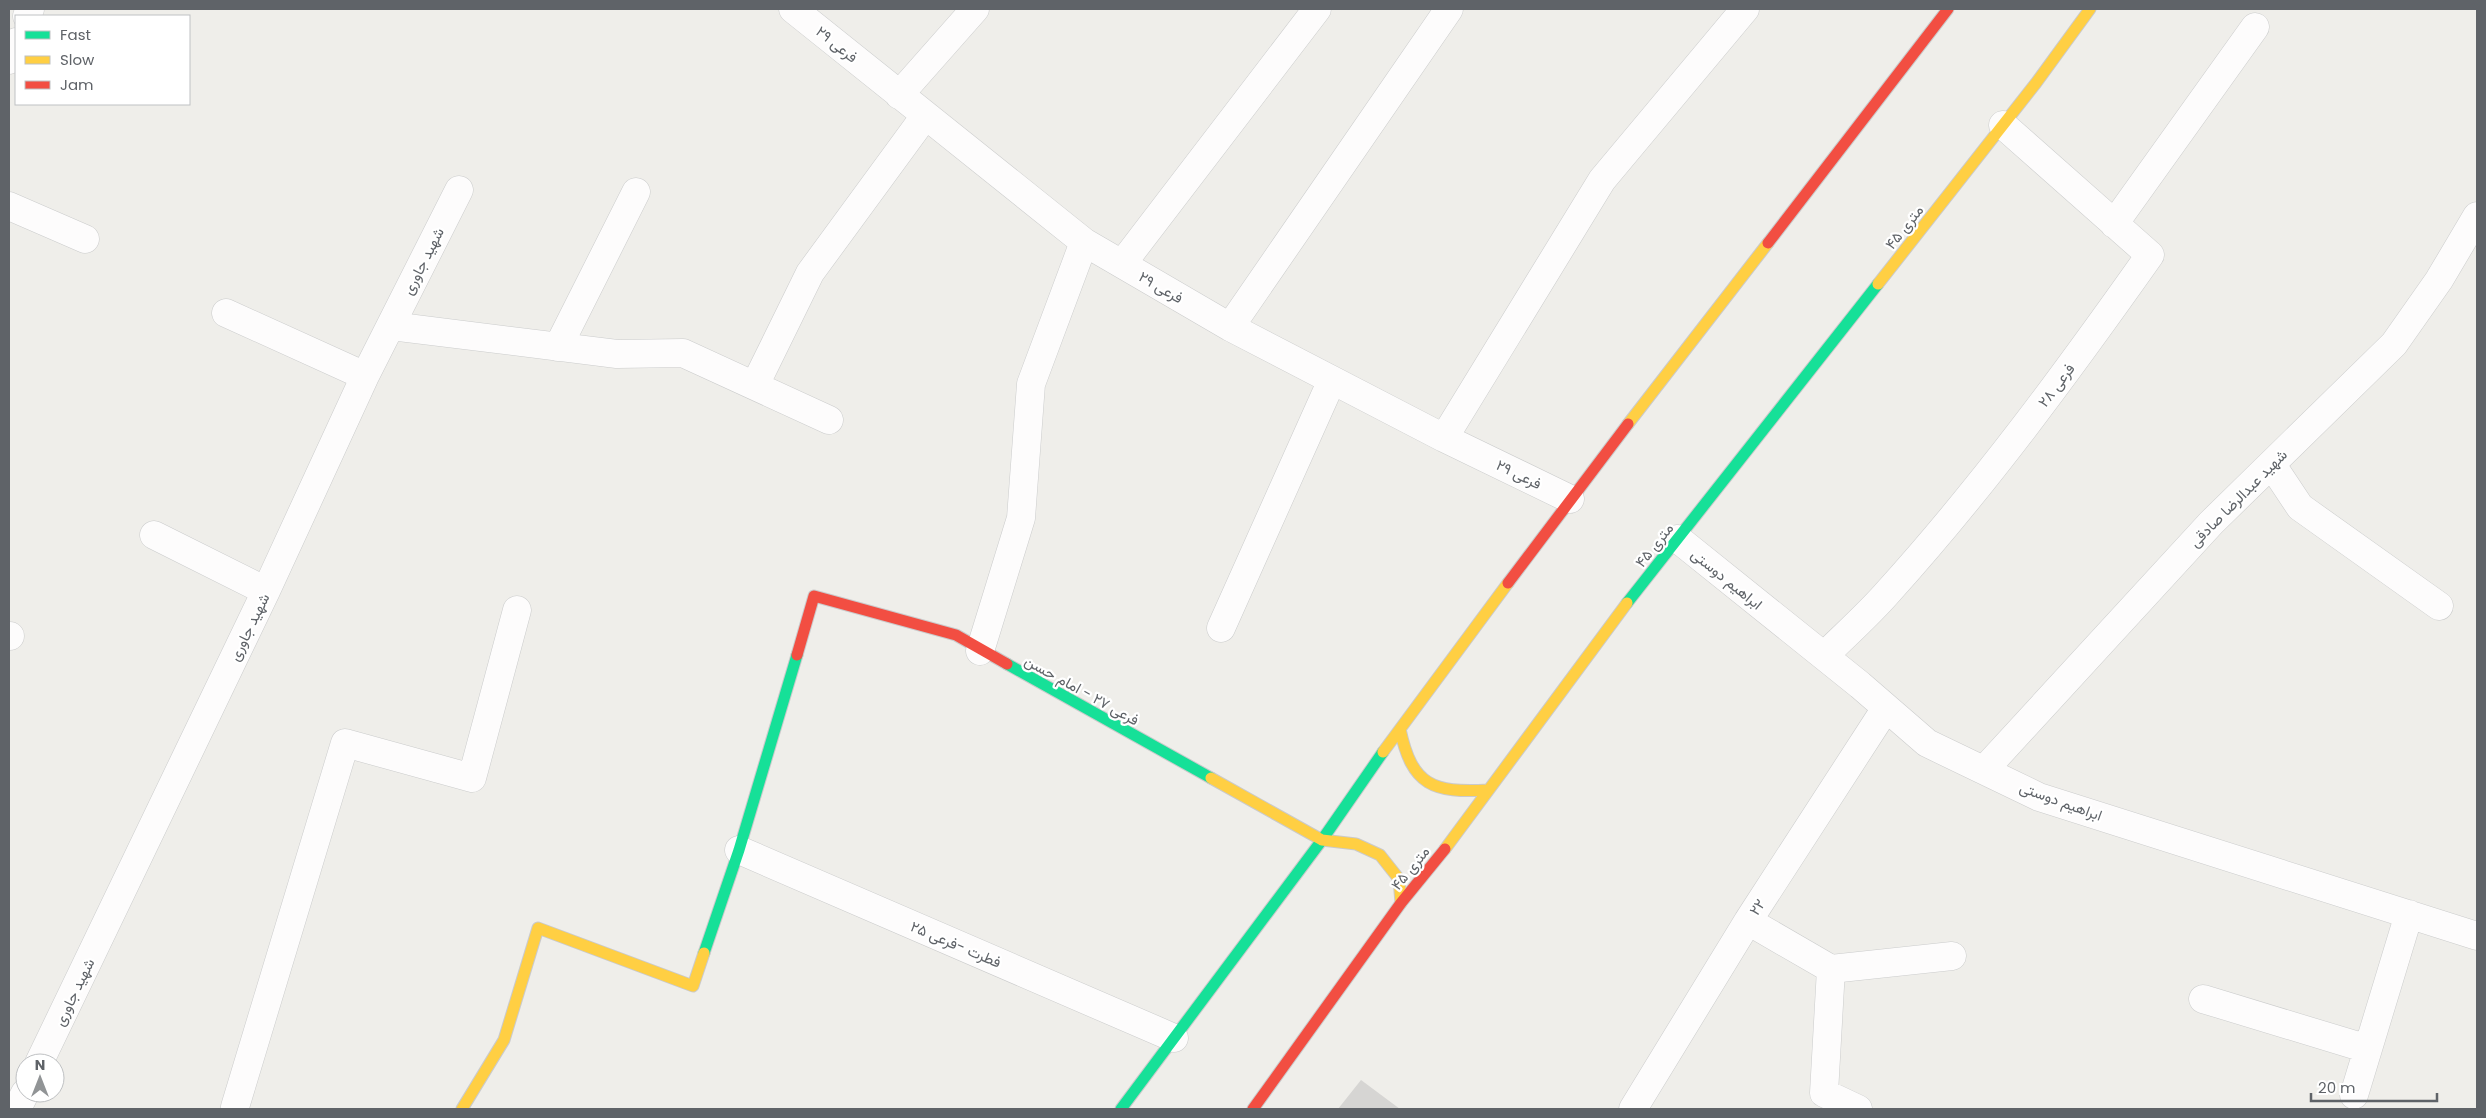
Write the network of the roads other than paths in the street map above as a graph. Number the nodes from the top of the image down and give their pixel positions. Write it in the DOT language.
graph roads {
  1 [pos="793,9"];
  2 [pos="975,9"];
  3 [pos="1317,9"];
  4 [pos="1448,9"];
  5 [pos="1746,9"];
  6 [pos="1948,9"];
  7 [pos="2090,9"];
  8 [pos="2255,27"];
  9 [pos="15,45"];
  10 [pos="9,60"];
  11 [pos="899,95"];
  12 [pos="925,116"];
  13 [pos="2003,125"];
  14 [pos="459,190"];
  15 [pos="636,192"];
  16 [pos="9,206"];
  17 [pos="2477,216"];
  18 [pos="2114,224"];
  19 [pos="85,239"];
  20 [pos="1084,242"];
  21 [pos="1122,264"];
  22 [pos="226,312"];
  23 [pos="390,326"];
  24 [pos="1230,327"];
  25 [pos="558,347"];
  26 [pos="366,376"];
  27 [pos="1332,380"];
  28 [pos="755,385"];
  29 [pos="829,420"];
  30 [pos="1444,438"];
  31 [pos="2272,465"];
  32 [pos="1570,499"];
  33 [pos="154,535"];
  34 [pos="1678,540"];
  35 [pos="266,591"];
  36 [pos="2439,606"];
  37 [pos="516,610"];
  38 [pos="1222,628"];
  39 [pos="980,651"];
  40 [pos="1824,656"];
  41 [pos="1886,708"];
  42 [pos="1400,729"];
  43 [pos="1984,770"];
  44 [pos="1488,790"];
  45 [pos="1322,840"];
  46 [pos="739,850"];
  47 [pos="1401,903"];
  48 [pos="2409,914"];
  49 [pos="1748,921"];
  50 [pos="2477,936"];
  51 [pos="1952,956"];
  52 [pos="1831,969"];
  53 [pos="2203,999"];
  54 [pos="1174,1038"];
  55 [pos="2368,1050"];
  56 [pos="44,1053"];
  57 [pos="2354,1095"];
  58 [pos="233,1108"];
  59 [pos="462,1109"];
  60 [pos="1121,1109"];
  61 [pos="1253,1109"];
  62 [pos="1633,1109"];
  63 [pos="1858,1109"];
  1 -- 11 [label="street, فرعی ۲۹"];
  2 -- 11 [label="street"];
  3 -- 21 [label="street"];
  4 -- 24 [label="street"];
  5 -- 30 [label="street"];
  6 -- 32 [label="main road"];
  7 -- 13 [label="main road, ۴۵ متری"];
  8 -- 18 [label="street"];
  9 -- 10 [label="street"];
  11 -- 12 [label="street, فرعی ۲۹"];
  12 -- 20 [label="street, فرعی ۲۹"];
  12 -- 28 [label="street"];
  13 -- 18 [label="street, فرعی ۲۸"];
  13 -- 34 [label="main road, ۴۵ متری"];
  14 -- 23 [label="street, شهید جاوری"];
  15 -- 25 [label="street"];
  16 -- 19 [label="street"];
  17 -- 31 [label="street, شهید عبدالرضا صادقی"];
  18 -- 40 [label="street, فرعی ۲۸"];
  20 -- 21 [label="street, فرعی ۲۹"];
  20 -- 39 [label="street"];
  21 -- 24 [label="street, فرعی ۲۹"];
  22 -- 26 [label="street"];
  23 -- 25 [label="street"];
  23 -- 26 [label="street, شهید جاوری"];
  24 -- 27 [label="street, فرعی ۲۹"];
  25 -- 28 [label="street"];
  26 -- 35 [label="street, شهید جاوری"];
  27 -- 30 [label="street, فرعی ۲۹"];
  27 -- 38 [label="street"];
  28 -- 29 [label="street"];
  30 -- 32 [label="street, فرعی ۲۹"];
  31 -- 36 [label="street"];
  31 -- 43 [label="street, شهید عبدالرضا صادقی"];
  32 -- 42 [label="main road"];
  33 -- 35 [label="street"];
  34 -- 40 [label="street, ابراهیم دوستی"];
  34 -- 44 [label="main road, ۴۵ متری"];
  35 -- 56 [label="street, شهید جاوری"];
  37 -- 58 [label="street"];
  39 -- 45 [label="main road, فرعی ۲۷ - امام حسن"];
  39 -- 46 [label="main road, فرعی ۲۷ - امام حسن"];
  40 -- 41 [label="street, ابراهیم دوستی"];
  41 -- 43 [label="street, ابراهیم دوستی"];
  41 -- 49 [label="street, ۲۲"];
  42 -- 44 [label="main road"];
  42 -- 45 [label="main road"];
  43 -- 48 [label="street, ابراهیم دوستی"];
  44 -- 47 [label="main road, ۴۵ متری"];
  45 -- 47 [label="main road"];
  45 -- 54 [label="main road"];
  46 -- 54 [label="street, فطرت -فرعی ۲۵"];
  46 -- 59 [label="main road"];
  47 -- 61 [label="main road, ۴۵ متری"];
  48 -- 50 [label="street, ابراهیم دوستی"];
  48 -- 55 [label="street"];
  49 -- 52 [label="street"];
  49 -- 62 [label="street, ۲۲"];
  51 -- 52 [label="street"];
  52 -- 63 [label="street"];
  53 -- 55 [label="street"];
  54 -- 60 [label="main road"];
  55 -- 57 [label="street"];
}
